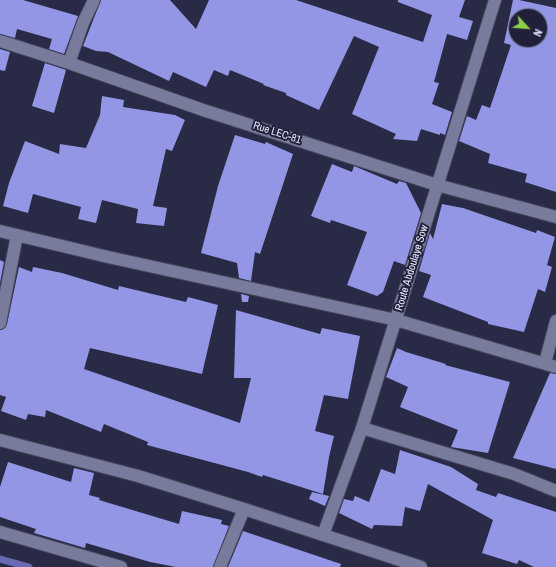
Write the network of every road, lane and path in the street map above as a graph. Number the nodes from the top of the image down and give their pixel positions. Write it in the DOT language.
graph roads {
  1 [pos="94,0"];
  2 [pos="495,0"];
  3 [pos="0,41"];
  4 [pos="69,63"];
  5 [pos="437,185"];
  6 [pos="556,217"];
  7 [pos="0,231"];
  8 [pos="17,235"];
  9 [pos="396,320"];
  10 [pos="556,321"];
  11 [pos="0,323"];
  12 [pos="551,365"];
  13 [pos="362,428"];
  14 [pos="0,440"];
  15 [pos="556,491"];
  16 [pos="244,509"];
  17 [pos="0,532"];
  18 [pos="324,535"];
  19 [pos="121,567"];
  20 [pos="220,567"];
  21 [pos="421,567"];
  1 -- 4 [label="street"];
  2 -- 5 [label="street, Route Abdoulaye Sow"];
  3 -- 4 [label="street, Rue LEC-81"];
  4 -- 5 [label="street, Rue LEC-81"];
  5 -- 6 [label="street, Rue LEC-81"];
  5 -- 9 [label="street, Route Abdoulaye Sow"];
  7 -- 8 [label="street"];
  8 -- 9 [label="street"];
  8 -- 11 [label="street"];
  9 -- 12 [label="street"];
  9 -- 13 [label="street, Route Abdoulaye Sow"];
  10 -- 12 [label="street"];
  13 -- 15 [label="street"];
  13 -- 18 [label="street, Route Abdoulaye Sow"];
  14 -- 16 [label="street"];
  16 -- 18 [label="street"];
  16 -- 20 [label="street"];
  17 -- 19 [label="street"];
  18 -- 21 [label="street"];
}
